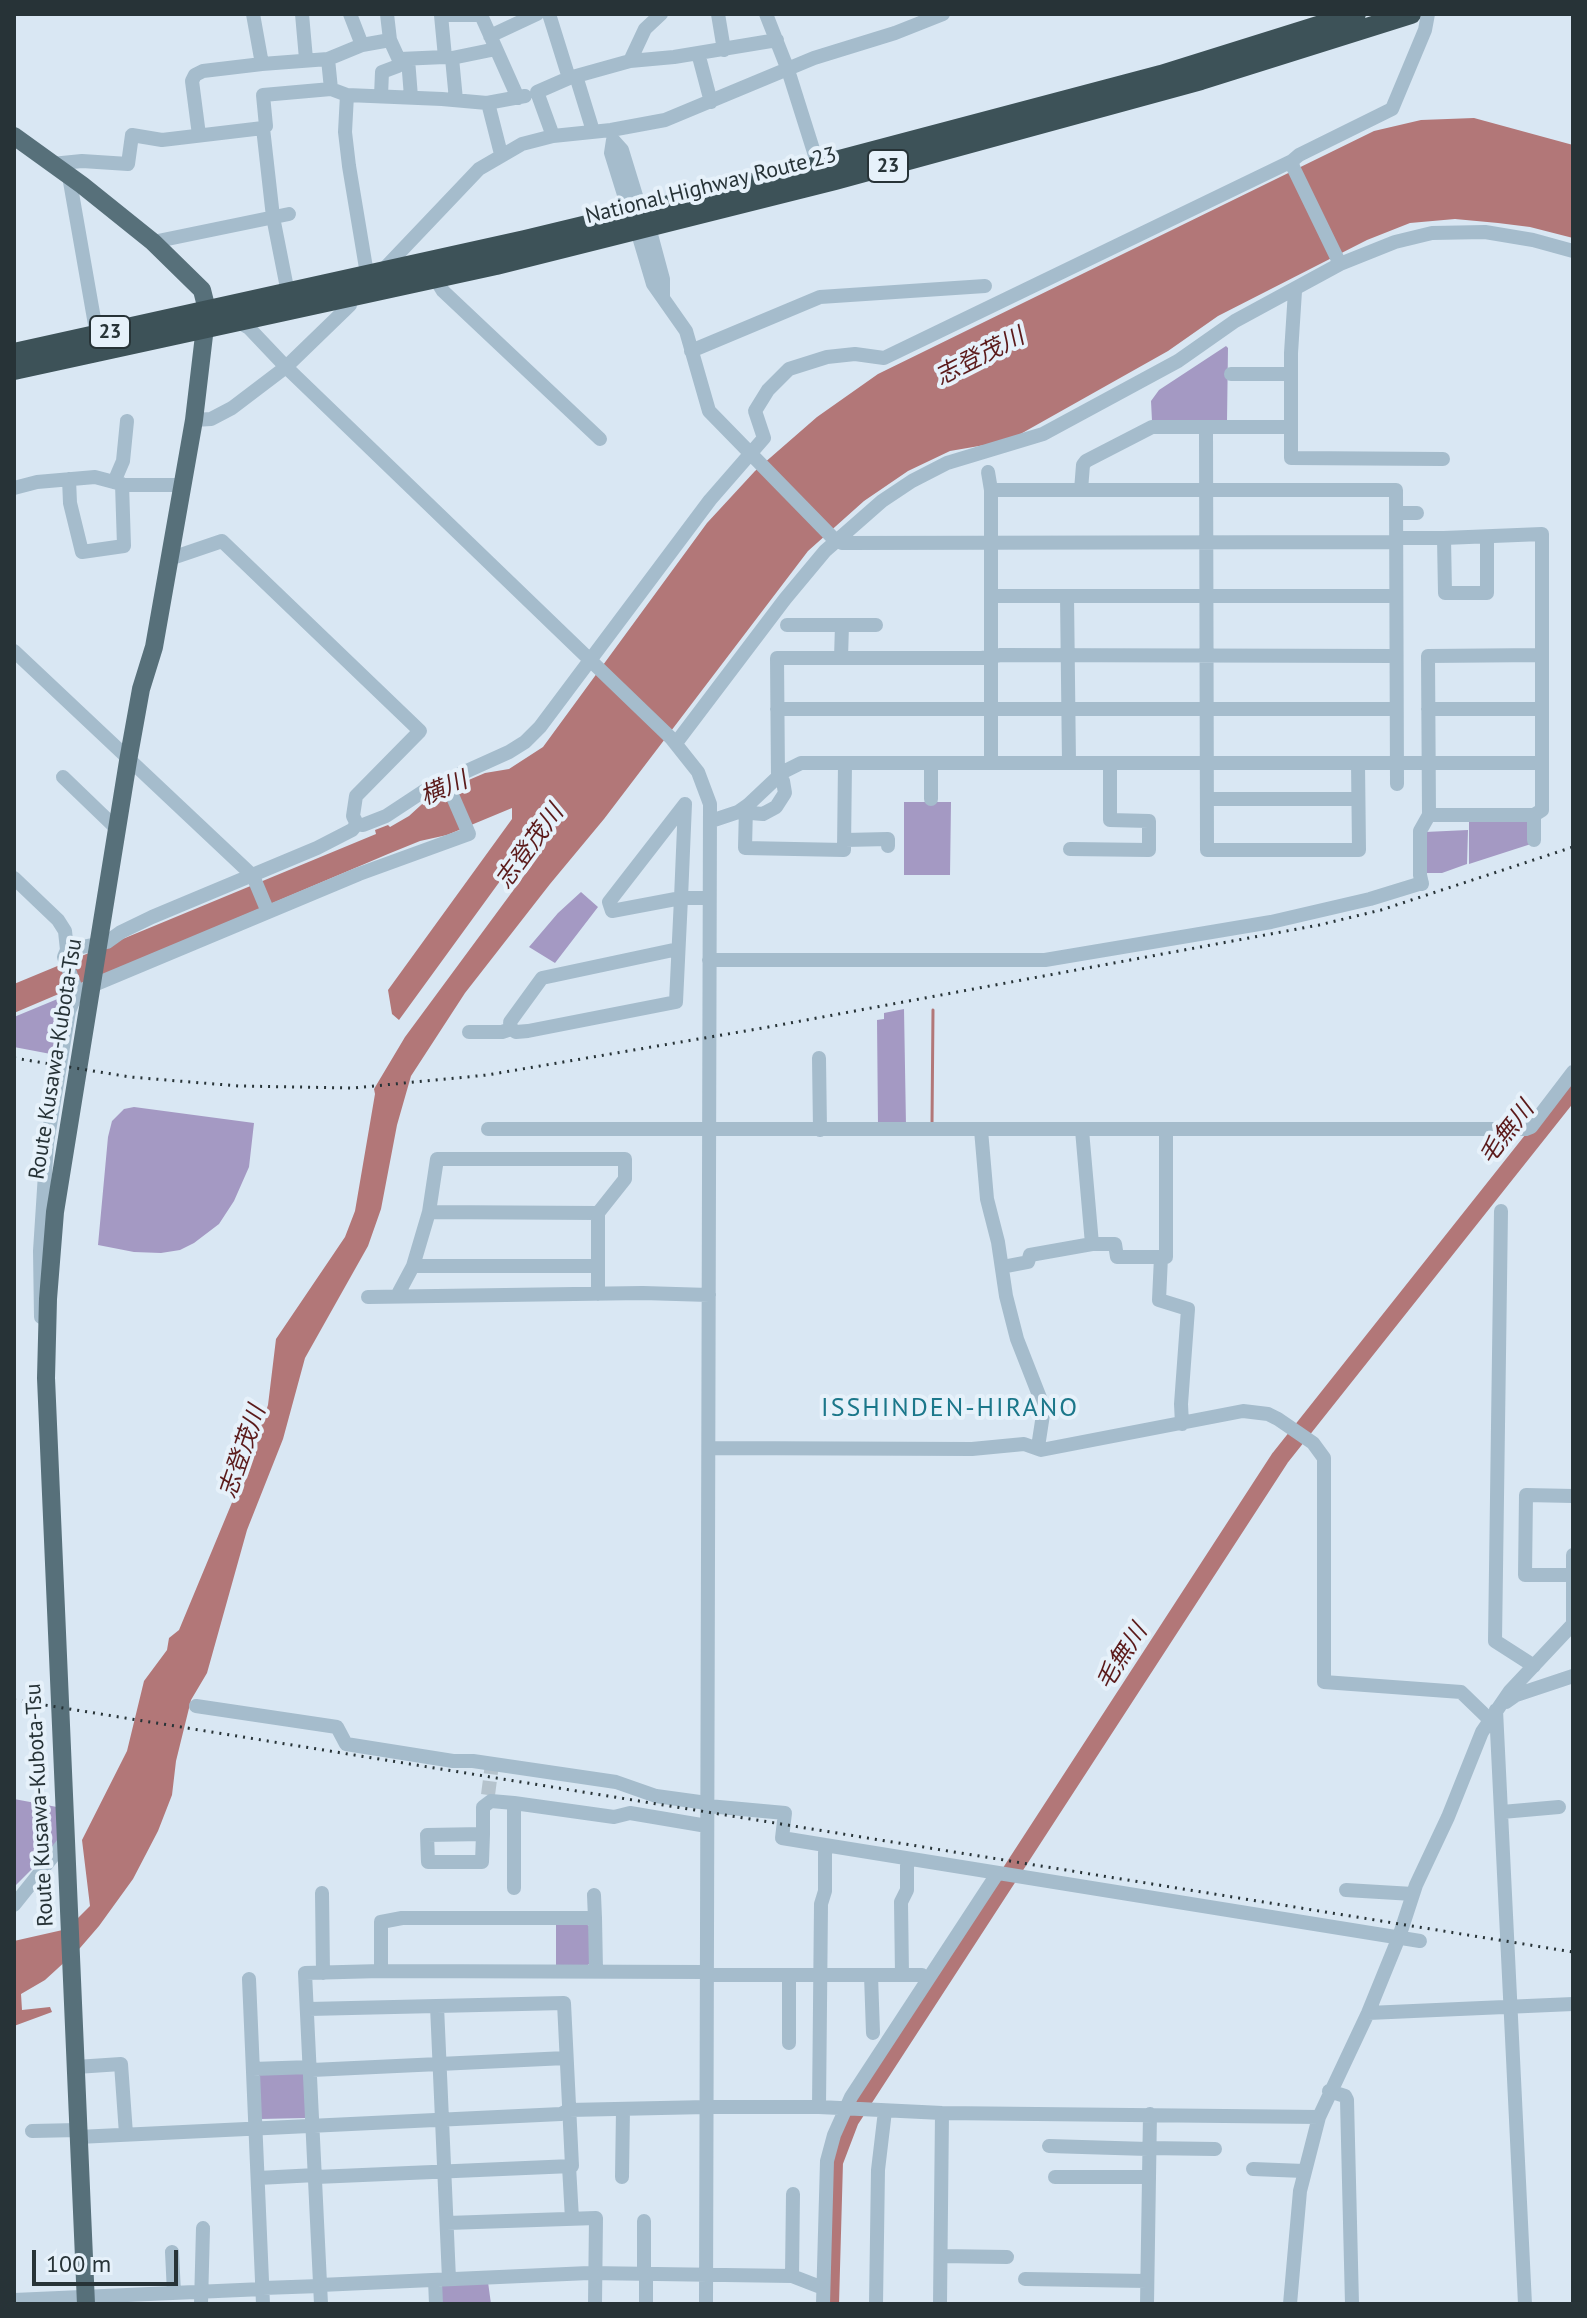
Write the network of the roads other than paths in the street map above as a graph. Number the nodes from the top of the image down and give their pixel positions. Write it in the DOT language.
graph roads {
  1 [pos="253,14"];
  2 [pos="302,14"];
  3 [pos="350,14"];
  4 [pos="387,14"];
  5 [pos="537,14"];
  6 [pos="549,14"];
  7 [pos="661,14"];
  8 [pos="718,14"];
  9 [pos="766,14"];
  10 [pos="943,14"];
  11 [pos="1356,14"];
  12 [pos="1411,14"];
  13 [pos="1428,14"];
  14 [pos="445,15"];
  15 [pos="512,19"];
  16 [pos="645,21"];
  17 [pos="390,40"];
  18 [pos="777,40"];
  19 [pos="493,42"];
  20 [pos="362,45"];
  21 [pos="724,50"];
  22 [pos="698,53"];
  23 [pos="448,58"];
  24 [pos="306,59"];
  25 [pos="328,59"];
  26 [pos="404,59"];
  27 [pos="630,61"];
  28 [pos="279,62"];
  29 [pos="262,64"];
  30 [pos="788,70"];
  31 [pos="573,77"];
  32 [pos="331,89"];
  33 [pos="283,91"];
  34 [pos="537,92"];
  35 [pos="347,95"];
  36 [pos="381,96"];
  37 [pos="411,97"];
  38 [pos="518,98"];
  39 [pos="456,100"];
  40 [pos="711,102"];
  41 [pos="488,103"];
  42 [pos="263,128"];
  43 [pos="593,131"];
  44 [pos="199,135"];
  45 [pos="612,135"];
  46 [pos="14,136"];
  47 [pos="553,136"];
  48 [pos="501,154"];
  49 [pos="52,164"];
  50 [pos="1293,164"];
  51 [pos="818,165"];
  52 [pos="69,176"];
  53 [pos="289,214"];
  54 [pos="273,217"];
  55 [pos="640,220"];
  56 [pos="153,242"];
  57 [pos="1573,251"];
  58 [pos="1340,262"];
  59 [pos="375,273"];
  60 [pos="435,278"];
  61 [pos="985,286"];
  62 [pos="1295,291"];
  63 [pos="288,293"];
  64 [pos="350,305"];
  65 [pos="206,320"];
  66 [pos="239,322"];
  67 [pos="97,336"];
  68 [pos="691,351"];
  69 [pos="14,353"];
  70 [pos="286,367"];
  71 [pos="14,370"];
  72 [pos="1231,374"];
  73 [pos="1291,374"];
  74 [pos="194,420"];
  75 [pos="127,421"];
  76 [pos="1206,427"];
  77 [pos="1291,427"];
  78 [pos="600,439"];
  79 [pos="751,454"];
  80 [pos="1443,459"];
  81 [pos="988,472"];
  82 [pos="69,479"];
  83 [pos="118,483"];
  84 [pos="181,485"];
  85 [pos="14,488"];
  86 [pos="991,490"];
  87 [pos="1081,490"];
  88 [pos="1206,490"];
  89 [pos="1396,513"];
  90 [pos="1417,513"];
  91 [pos="1487,537"];
  92 [pos="835,538"];
  93 [pos="1444,538"];
  94 [pos="1396,540"];
  95 [pos="991,542"];
  96 [pos="1206,542"];
  97 [pos="169,559"];
  98 [pos="991,596"];
  99 [pos="1067,596"];
  100 [pos="1206,596"];
  101 [pos="1396,596"];
  102 [pos="787,625"];
  103 [pos="842,625"];
  104 [pos="876,625"];
  105 [pos="14,651"];
  106 [pos="1068,655"];
  107 [pos="1542,655"];
  108 [pos="1206,656"];
  109 [pos="1396,656"];
  110 [pos="991,657"];
  111 [pos="841,658"];
  112 [pos="592,661"];
  113 [pos="777,709"];
  114 [pos="991,709"];
  115 [pos="1068,709"];
  116 [pos="1206,709"];
  117 [pos="1396,709"];
  118 [pos="1428,709"];
  119 [pos="1542,709"];
  120 [pos="674,741"];
  121 [pos="128,761"];
  122 [pos="845,763"];
  123 [pos="931,763"];
  124 [pos="991,763"];
  125 [pos="1069,763"];
  126 [pos="1110,763"];
  127 [pos="1207,763"];
  128 [pos="1358,763"];
  129 [pos="1397,763"];
  130 [pos="1428,763"];
  131 [pos="1542,763"];
  132 [pos="63,777"];
  133 [pos="778,777"];
  134 [pos="446,781"];
  135 [pos="703,783"];
  136 [pos="1397,784"];
  137 [pos="931,799"];
  138 [pos="1207,799"];
  139 [pos="1358,799"];
  140 [pos="685,804"];
  141 [pos="746,807"];
  142 [pos="1429,815"];
  143 [pos="1534,815"];
  144 [pos="711,821"];
  145 [pos="357,824"];
  146 [pos="117,829"];
  147 [pos="882,838"];
  148 [pos="845,840"];
  149 [pos="1534,840"];
  150 [pos="1070,849"];
  151 [pos="253,876"];
  152 [pos="14,878"];
  153 [pos="681,898"];
  154 [pos="709,898"];
  155 [pos="268,912"];
  156 [pos="678,949"];
  157 [pos="65,953"];
  158 [pos="709,960"];
  159 [pos="82,989"];
  160 [pos="511,1029"];
  161 [pos="469,1032"];
  162 [pos="819,1058"];
  163 [pos="1573,1072"];
  164 [pos="488,1129"];
  165 [pos="709,1129"];
  166 [pos="1166,1129"];
  167 [pos="820,1130"];
  168 [pos="981,1130"];
  169 [pos="1082,1130"];
  170 [pos="1501,1211"];
  171 [pos="429,1212"];
  172 [pos="598,1213"];
  173 [pos="1092,1244"];
  174 [pos="1161,1257"];
  175 [pos="413,1266"];
  176 [pos="598,1266"];
  177 [pos="1002,1267"];
  178 [pos="598,1294"];
  179 [pos="709,1295"];
  180 [pos="397,1296"];
  181 [pos="368,1297"];
  182 [pos="47,1325"];
  183 [pos="1182,1424"];
  184 [pos="1038,1447"];
  185 [pos="709,1448"];
  186 [pos="1573,1496"];
  187 [pos="1573,1555"];
  188 [pos="1572,1575"];
  189 [pos="1573,1624"];
  190 [pos="1534,1666"];
  191 [pos="1573,1676"];
  192 [pos="1513,1693"];
  193 [pos="196,1706"];
  194 [pos="1493,1715"];
  195 [pos="634,1790"];
  196 [pos="514,1803"];
  197 [pos="708,1805"];
  198 [pos="1559,1807"];
  199 [pos="1502,1812"];
  200 [pos="630,1813"];
  201 [pos="707,1826"];
  202 [pos="483,1834"];
  203 [pos="825,1845"];
  204 [pos="66,1848"];
  205 [pos="907,1859"];
  206 [pos="998,1874"];
  207 [pos="514,1888"];
  208 [pos="1346,1890"];
  209 [pos="322,1893"];
  210 [pos="1413,1894"];
  211 [pos="594,1895"];
  212 [pos="14,1905"];
  213 [pos="595,1918"];
  214 [pos="1399,1937"];
  215 [pos="1420,1941"];
  216 [pos="381,1971"];
  217 [pos="596,1971"];
  218 [pos="323,1973"];
  219 [pos="706,1973"];
  220 [pos="789,1975"];
  221 [pos="821,1975"];
  222 [pos="871,1975"];
  223 [pos="902,1975"];
  224 [pos="922,1975"];
  225 [pos="249,1979"];
  226 [pos="1573,2004"];
  227 [pos="437,2006"];
  228 [pos="1510,2007"];
  229 [pos="309,2009"];
  230 [pos="1368,2013"];
  231 [pos="873,2033"];
  232 [pos="789,2043"];
  233 [pos="566,2058"];
  234 [pos="440,2064"];
  235 [pos="76,2067"];
  236 [pos="312,2068"];
  237 [pos="253,2069"];
  238 [pos="1329,2091"];
  239 [pos="707,2107"];
  240 [pos="819,2107"];
  241 [pos="847,2108"];
  242 [pos="623,2109"];
  243 [pos="569,2110"];
  244 [pos="885,2111"];
  245 [pos="942,2113"];
  246 [pos="1150,2114"];
  247 [pos="1319,2117"];
  248 [pos="442,2119"];
  249 [pos="314,2125"];
  250 [pos="255,2128"];
  251 [pos="32,2131"];
  252 [pos="78,2133"];
  253 [pos="126,2134"];
  254 [pos="1049,2146"];
  255 [pos="1148,2148"];
  256 [pos="1215,2149"];
  257 [pos="569,2166"];
  258 [pos="1253,2169"];
  259 [pos="444,2171"];
  260 [pos="1304,2171"];
  261 [pos="316,2176"];
  262 [pos="622,2177"];
  263 [pos="1055,2177"];
  264 [pos="1148,2177"];
  265 [pos="258,2178"];
  266 [pos="793,2194"];
  267 [pos="572,2219"];
  268 [pos="644,2221"];
  269 [pos="447,2223"];
  270 [pos="203,2228"];
  271 [pos="172,2252"];
  272 [pos="941,2256"];
  273 [pos="1007,2257"];
  274 [pos="645,2274"];
  275 [pos="596,2275"];
  276 [pos="707,2276"];
  277 [pos="792,2276"];
  278 [pos="442,2279"];
  279 [pos="1025,2279"];
  280 [pos="1147,2281"];
  281 [pos="320,2285"];
  282 [pos="823,2288"];
  283 [pos="174,2293"];
  284 [pos="263,2294"];
  285 [pos="201,2298"];
  286 [pos="149,2299"];
  287 [pos="14,2300"];
  288 [pos="86,2300"];
  289 [pos="321,2304"];
  290 [pos="436,2304"];
  291 [pos="595,2304"];
  292 [pos="646,2304"];
  293 [pos="706,2304"];
  294 [pos="823,2304"];
  295 [pos="876,2304"];
  296 [pos="940,2304"];
  297 [pos="1147,2304"];
  298 [pos="1290,2304"];
  299 [pos="1352,2304"];
  300 [pos="1525,2304"];
  1 -- 29 [label="street"];
  2 -- 24 [label="street"];
  3 -- 20 [label="street"];
  4 -- 17 [label="street"];
  5 -- 15 [label="street"];
  6 -- 31 [label="street"];
  7 -- 16 [label="street"];
  8 -- 21 [label="street"];
  9 -- 18 [label="street"];
  10 -- 30 [label="street"];
  11 -- 51 [label="highway, National Highway Route 23 / 23"];
  12 -- 55 [label="highway, National Highway Route 23 / 23"];
  13 -- 50 [label="street"];
  14 -- 19 [label="street"];
  14 -- 23 [label="street"];
  15 -- 19 [label="street"];
  16 -- 27 [label="street"];
  17 -- 20 [label="street"];
  17 -- 26 [label="street"];
  18 -- 21 [label="street"];
  18 -- 30 [label="street"];
  19 -- 23 [label="street"];
  19 -- 38 [label="street"];
  20 -- 25 [label="street"];
  21 -- 22 [label="street"];
  22 -- 27 [label="street"];
  22 -- 40 [label="street"];
  23 -- 26 [label="street"];
  23 -- 39 [label="street"];
  24 -- 25 [label="street"];
  24 -- 28 [label="street"];
  25 -- 32 [label="street"];
  26 -- 36 [label="street"];
  26 -- 37 [label="street"];
  27 -- 31 [label="street"];
  28 -- 29 [label="street"];
  28 -- 33 [label="street"];
  29 -- 44 [label="street"];
  30 -- 40 [label="street"];
  30 -- 51 [label="street"];
  31 -- 34 [label="street"];
  31 -- 43 [label="street"];
  32 -- 33 [label="street"];
  32 -- 35 [label="street"];
  33 -- 42 [label="street"];
  34 -- 38 [label="street"];
  34 -- 47 [label="street"];
  35 -- 36 [label="street"];
  35 -- 59 [label="street"];
  36 -- 37 [label="street"];
  37 -- 39 [label="street"];
  38 -- 41 [label="street"];
  39 -- 41 [label="street"];
  40 -- 45 [label="street"];
  41 -- 48 [label="street"];
  42 -- 44 [label="street"];
  42 -- 54 [label="street"];
  43 -- 45 [label="street"];
  43 -- 47 [label="street"];
  44 -- 49 [label="street"];
  45 -- 55 [label="street"];
  46 -- 49 [label="main road"];
  47 -- 48 [label="street"];
  48 -- 59 [label="street"];
  49 -- 52 [label="main road"];
  50 -- 58 [label="street"];
  50 -- 79 [label="street"];
  51 -- 55 [label="highway, National Highway Route 23 / 23"];
  52 -- 56 [label="main road"];
  52 -- 67 [label="street"];
  53 -- 54 [label="street"];
  54 -- 56 [label="street"];
  54 -- 63 [label="street"];
  55 -- 59 [label="highway, National Highway Route 23 / 23"];
  55 -- 60 [label="highway, National Highway Route 23 / 23"];
  55 -- 68 [label="street"];
  56 -- 65 [label="main road"];
  57 -- 58 [label="street"];
  58 -- 62 [label="street"];
  59 -- 63 [label="highway, National Highway Route 23 / 23"];
  60 -- 66 [label="highway, National Highway Route 23 / 23"];
  60 -- 78 [label="street"];
  61 -- 68 [label="street"];
  62 -- 73 [label="street"];
  62 -- 92 [label="street"];
  63 -- 65 [label="highway, National Highway Route 23 / 23"];
  64 -- 70 [label="street"];
  65 -- 66 [label="highway, National Highway Route 23 / 23"];
  65 -- 67 [label="highway, National Highway Route 23 / 23"];
  65 -- 71 [label="highway, National Highway Route 23 / 23"];
  65 -- 74 [label="main road, Route Kusawa-Kubota-Tsu"];
  66 -- 70 [label="street"];
  67 -- 69 [label="highway, National Highway Route 23 / 23"];
  68 -- 79 [label="street"];
  70 -- 74 [label="street"];
  70 -- 112 [label="street"];
  72 -- 73 [label="street"];
  73 -- 77 [label="street"];
  74 -- 84 [label="main road, Route Kusawa-Kubota-Tsu"];
  75 -- 83 [label="street"];
  76 -- 77 [label="street"];
  76 -- 87 [label="street"];
  76 -- 88 [label="street"];
  77 -- 80 [label="street"];
  79 -- 92 [label="street"];
  79 -- 112 [label="street"];
  81 -- 86 [label="street"];
  82 -- 83 [label="street"];
  82 -- 83 [label="street"];
  82 -- 85 [label="street"];
  83 -- 84 [label="street"];
  84 -- 97 [label="main road, Route Kusawa-Kubota-Tsu"];
  86 -- 87 [label="street"];
  86 -- 95 [label="street"];
  87 -- 88 [label="street"];
  88 -- 89 [label="street"];
  88 -- 96 [label="street"];
  89 -- 90 [label="street"];
  89 -- 94 [label="street"];
  91 -- 93 [label="street"];
  91 -- 93 [label="street"];
  91 -- 107 [label="street"];
  92 -- 95 [label="street"];
  92 -- 120 [label="street"];
  93 -- 94 [label="street"];
  94 -- 96 [label="street"];
  94 -- 101 [label="street"];
  95 -- 96 [label="street"];
  95 -- 98 [label="street"];
  96 -- 100 [label="street"];
  97 -- 121 [label="main road, Route Kusawa-Kubota-Tsu"];
  97 -- 145 [label="street"];
  98 -- 99 [label="street"];
  98 -- 110 [label="street"];
  99 -- 100 [label="street"];
  99 -- 106 [label="street"];
  100 -- 101 [label="street"];
  100 -- 108 [label="street"];
  101 -- 109 [label="street"];
  102 -- 103 [label="street"];
  103 -- 104 [label="street"];
  103 -- 111 [label="street"];
  105 -- 121 [label="street"];
  106 -- 108 [label="street"];
  106 -- 110 [label="street"];
  106 -- 115 [label="street"];
  107 -- 118 [label="street"];
  107 -- 119 [label="street"];
  108 -- 109 [label="street"];
  108 -- 116 [label="street"];
  109 -- 117 [label="street"];
  110 -- 111 [label="street"];
  110 -- 114 [label="street"];
  111 -- 113 [label="street"];
  112 -- 120 [label="street"];
  112 -- 134 [label="street"];
  113 -- 114 [label="street"];
  113 -- 133 [label="street"];
  114 -- 115 [label="street"];
  114 -- 124 [label="street"];
  115 -- 116 [label="street"];
  115 -- 125 [label="street"];
  116 -- 117 [label="street"];
  116 -- 127 [label="street"];
  117 -- 129 [label="street"];
  118 -- 119 [label="street"];
  118 -- 130 [label="street"];
  119 -- 131 [label="street"];
  120 -- 135 [label="street"];
  121 -- 146 [label="main road, Route Kusawa-Kubota-Tsu"];
  121 -- 151 [label="street"];
  122 -- 123 [label="street"];
  122 -- 133 [label="street"];
  122 -- 148 [label="street"];
  123 -- 124 [label="street"];
  123 -- 137 [label="street"];
  124 -- 125 [label="street"];
  125 -- 126 [label="street"];
  126 -- 127 [label="street"];
  126 -- 150 [label="street"];
  127 -- 128 [label="street"];
  127 -- 138 [label="street"];
  128 -- 129 [label="street"];
  128 -- 139 [label="street"];
  129 -- 130 [label="street"];
  129 -- 136 [label="street"];
  130 -- 131 [label="street"];
  130 -- 142 [label="street"];
  131 -- 143 [label="street"];
  132 -- 146 [label="street"];
  133 -- 141 [label="street"];
  134 -- 145 [label="street"];
  134 -- 155 [label="street"];
  135 -- 140 [label="street"];
  135 -- 144 [label="street"];
  138 -- 139 [label="street"];
  138 -- 139 [label="street"];
  140 -- 153 [label="street"];
  140 -- 153 [label="street"];
  141 -- 144 [label="street"];
  141 -- 148 [label="street"];
  142 -- 143 [label="street"];
  142 -- 158 [label="street"];
  143 -- 149 [label="street"];
  144 -- 154 [label="street"];
  145 -- 151 [label="street"];
  146 -- 159 [label="main road, Route Kusawa-Kubota-Tsu"];
  147 -- 148 [label="street"];
  151 -- 155 [label="street"];
  151 -- 157 [label="street"];
  152 -- 157 [label="street"];
  153 -- 154 [label="street"];
  153 -- 156 [label="street"];
  154 -- 158 [label="street"];
  155 -- 159 [label="street"];
  156 -- 160 [label="street"];
  156 -- 160 [label="street"];
  157 -- 159 [label="street"];
  158 -- 165 [label="street"];
  159 -- 182 [label="main road, Route Kusawa-Kubota-Tsu"];
  159 -- 182 [label="street"];
  160 -- 161 [label="street"];
  162 -- 167 [label="street"];
  163 -- 166 [label="street"];
  164 -- 165 [label="street"];
  165 -- 167 [label="street"];
  165 -- 179 [label="street"];
  166 -- 169 [label="street"];
  166 -- 174 [label="street"];
  167 -- 168 [label="street"];
  168 -- 169 [label="street"];
  168 -- 177 [label="street"];
  169 -- 173 [label="street"];
  170 -- 190 [label="street"];
  171 -- 172 [label="street"];
  171 -- 172 [label="street"];
  171 -- 175 [label="street"];
  172 -- 176 [label="street"];
  173 -- 174 [label="street"];
  173 -- 177 [label="street"];
  174 -- 183 [label="street"];
  175 -- 176 [label="street"];
  175 -- 180 [label="street"];
  176 -- 178 [label="street"];
  177 -- 184 [label="street"];
  178 -- 179 [label="street"];
  178 -- 180 [label="street"];
  179 -- 185 [label="street"];
  180 -- 181 [label="street"];
  182 -- 204 [label="main road, Route Kusawa-Kubota-Tsu"];
  183 -- 184 [label="street"];
  183 -- 194 [label="street"];
  184 -- 185 [label="street"];
  185 -- 197 [label="street"];
  186 -- 188 [label="street"];
  187 -- 188 [label="street"];
  188 -- 189 [label="street"];
  189 -- 190 [label="street"];
  190 -- 192 [label="street"];
  191 -- 192 [label="street"];
  192 -- 194 [label="street"];
  193 -- 195 [label="street"];
  194 -- 199 [label="street"];
  194 -- 210 [label="street"];
  195 -- 197 [label="street"];
  195 -- 200 [label="street"];
  196 -- 200 [label="street"];
  196 -- 202 [label="street"];
  196 -- 207 [label="street"];
  197 -- 201 [label="street"];
  197 -- 203 [label="street"];
  198 -- 199 [label="street"];
  199 -- 228 [label="street"];
  200 -- 201 [label="street"];
  201 -- 219 [label="street"];
  203 -- 205 [label="street"];
  203 -- 221 [label="street"];
  204 -- 212 [label="street"];
  204 -- 235 [label="main road, Route Kusawa-Kubota-Tsu"];
  205 -- 206 [label="street"];
  205 -- 223 [label="street"];
  206 -- 214 [label="street"];
  206 -- 241 [label="street"];
  208 -- 210 [label="street"];
  209 -- 218 [label="street"];
  210 -- 214 [label="street"];
  211 -- 213 [label="street"];
  213 -- 216 [label="street"];
  213 -- 217 [label="street"];
  214 -- 215 [label="street"];
  214 -- 230 [label="street"];
  216 -- 217 [label="street"];
  216 -- 218 [label="street"];
  217 -- 219 [label="street"];
  218 -- 229 [label="street"];
  219 -- 220 [label="street"];
  219 -- 239 [label="street"];
  220 -- 221 [label="street"];
  220 -- 232 [label="street"];
  221 -- 222 [label="street"];
  221 -- 240 [label="street"];
  222 -- 223 [label="street"];
  222 -- 231 [label="street"];
  223 -- 224 [label="street"];
  225 -- 237 [label="street"];
  226 -- 228 [label="street"];
  227 -- 229 [label="street"];
  227 -- 233 [label="street"];
  227 -- 234 [label="street"];
  228 -- 230 [label="street"];
  228 -- 300 [label="street"];
  229 -- 236 [label="street"];
  230 -- 238 [label="street"];
  233 -- 234 [label="street"];
  233 -- 243 [label="street"];
  234 -- 236 [label="street"];
  234 -- 248 [label="street"];
  235 -- 252 [label="main road, Route Kusawa-Kubota-Tsu"];
  235 -- 253 [label="street"];
  236 -- 237 [label="street"];
  236 -- 249 [label="street"];
  237 -- 250 [label="street"];
  238 -- 247 [label="street"];
  238 -- 299 [label="street"];
  239 -- 240 [label="street"];
  239 -- 242 [label="street"];
  239 -- 276 [label="street"];
  240 -- 241 [label="street"];
  241 -- 244 [label="street"];
  241 -- 282 [label="street"];
  242 -- 243 [label="street"];
  242 -- 262 [label="street"];
  243 -- 248 [label="street"];
  243 -- 257 [label="street"];
  244 -- 245 [label="street"];
  244 -- 295 [label="street"];
  245 -- 246 [label="street"];
  245 -- 272 [label="street"];
  246 -- 247 [label="street"];
  246 -- 255 [label="street"];
  247 -- 260 [label="street"];
  248 -- 249 [label="street"];
  248 -- 259 [label="street"];
  249 -- 250 [label="street"];
  249 -- 261 [label="street"];
  250 -- 253 [label="street"];
  250 -- 265 [label="street"];
  251 -- 252 [label="street"];
  252 -- 253 [label="street"];
  252 -- 288 [label="main road, Route Kusawa-Kubota-Tsu"];
  254 -- 255 [label="street"];
  255 -- 256 [label="street"];
  255 -- 264 [label="street"];
  257 -- 259 [label="street"];
  257 -- 267 [label="street"];
  258 -- 260 [label="street"];
  259 -- 261 [label="street"];
  259 -- 269 [label="street"];
  260 -- 298 [label="street"];
  261 -- 265 [label="street"];
  261 -- 281 [label="street"];
  263 -- 264 [label="street"];
  264 -- 280 [label="street"];
  265 -- 284 [label="street"];
  266 -- 277 [label="street"];
  267 -- 269 [label="street"];
  267 -- 275 [label="street"];
  268 -- 274 [label="street"];
  269 -- 278 [label="street"];
  270 -- 285 [label="street"];
  271 -- 283 [label="street"];
  272 -- 273 [label="street"];
  272 -- 296 [label="street"];
  274 -- 275 [label="street"];
  274 -- 276 [label="street"];
  274 -- 292 [label="street"];
  275 -- 278 [label="street"];
  275 -- 291 [label="street"];
  276 -- 277 [label="street"];
  276 -- 293 [label="street"];
  277 -- 282 [label="street"];
  278 -- 281 [label="street"];
  278 -- 290 [label="street"];
  279 -- 280 [label="street"];
  280 -- 297 [label="street"];
  281 -- 284 [label="street"];
  281 -- 289 [label="street"];
  282 -- 294 [label="street"];
  283 -- 285 [label="street"];
  283 -- 286 [label="street"];
  284 -- 285 [label="street"];
  286 -- 288 [label="street"];
  287 -- 288 [label="street"];
}
